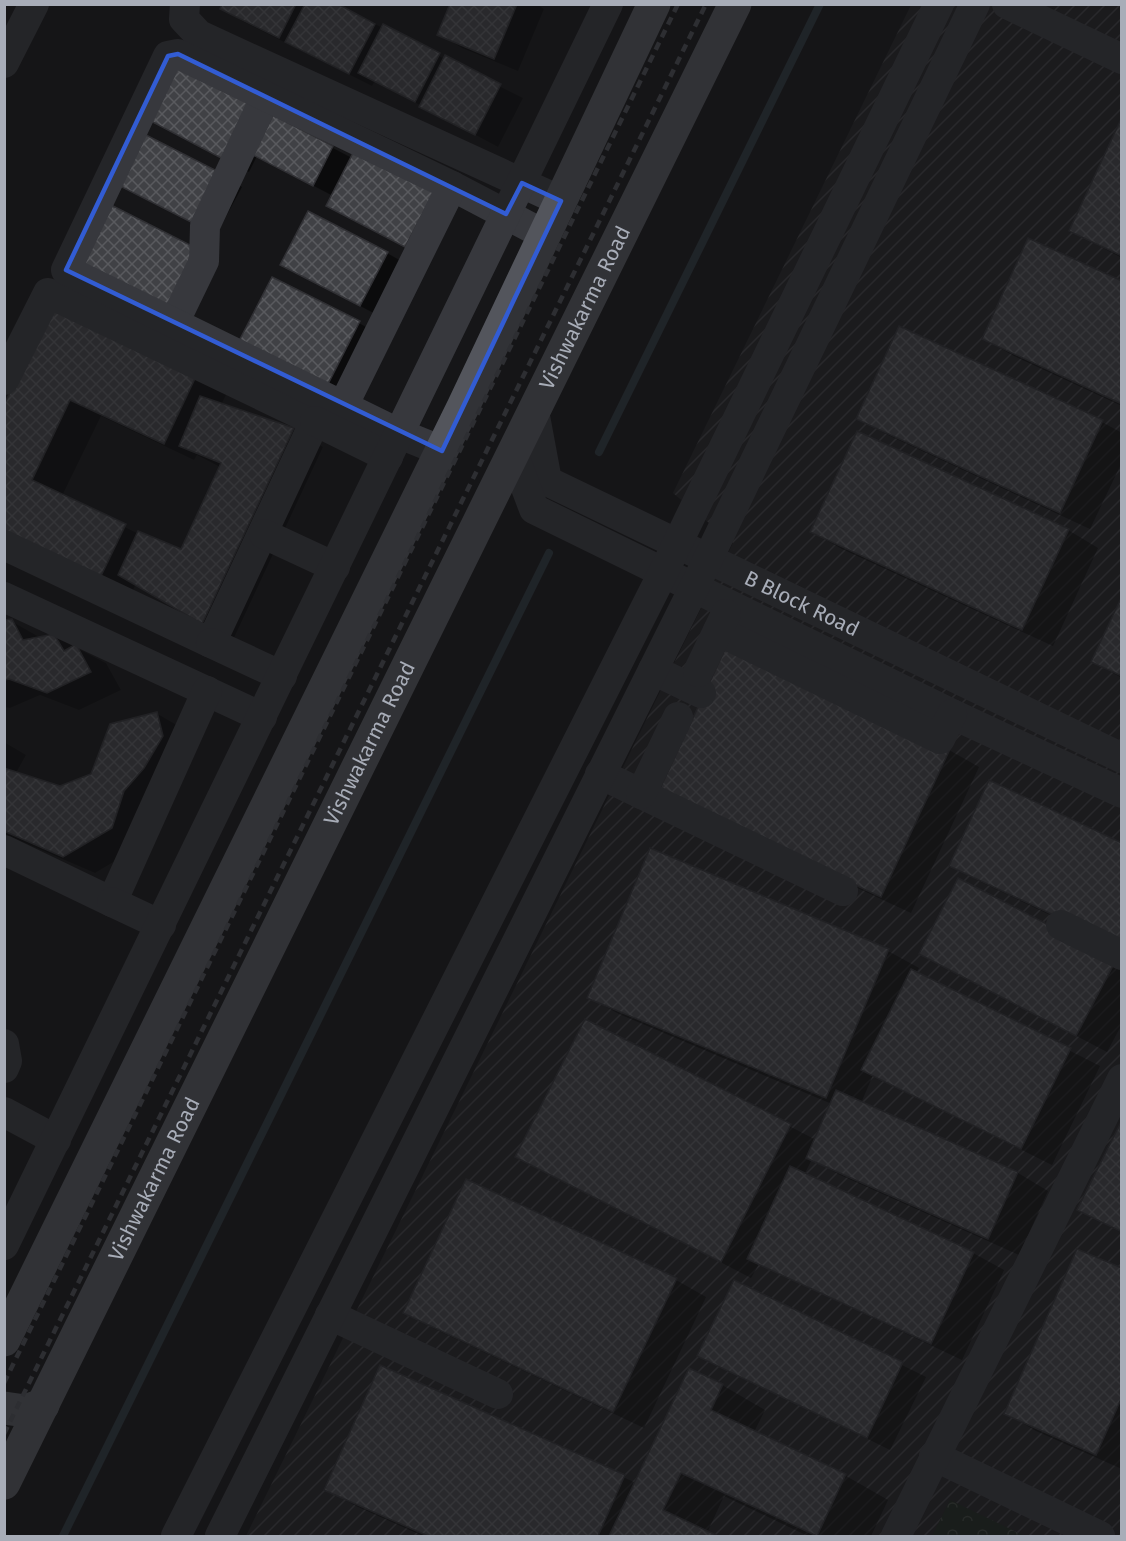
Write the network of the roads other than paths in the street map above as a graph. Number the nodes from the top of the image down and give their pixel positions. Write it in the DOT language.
graph roads {
  1 [pos="34,4"];
  2 [pos="185,4"];
  3 [pos="608,4"];
  4 [pos="654,4"];
  5 [pos="735,4"];
  6 [pos="939,4"];
  7 [pos="975,4"];
  8 [pos="1007,4"];
  9 [pos="1122,59"];
  10 [pos="4,63"];
  11 [pos="266,96"];
  12 [pos="522,183"];
  13 [pos="452,186"];
  14 [pos="561,201"];
  15 [pos="506,214"];
  16 [pos="545,235"];
  17 [pos="174,323"];
  18 [pos="4,380"];
  19 [pos="343,406"];
  20 [pos="534,411"];
  21 [pos="315,421"];
  22 [pos="394,446"];
  23 [pos="442,451"];
  24 [pos="513,453"];
  25 [pos="264,534"];
  26 [pos="677,544"];
  27 [pos="4,545"];
  28 [pos="707,559"];
  29 [pos="335,567"];
  30 [pos="664,571"];
  31 [pos="694,586"];
  32 [pos="4,597"];
  33 [pos="732,604"];
  34 [pos="718,632"];
  35 [pos="211,643"];
  36 [pos="653,670"];
  37 [pos="282,676"];
  38 [pos="207,692"];
  39 [pos="952,714"];
  40 [pos="262,717"];
  41 [pos="678,717"];
  42 [pos="1122,758"];
  43 [pos="600,774"];
  44 [pos="1122,792"];
  45 [pos="641,794"];
  46 [pos="4,850"];
  47 [pos="843,891"];
  48 [pos="112,902"];
  49 [pos="161,925"];
  50 [pos="1061,925"];
  51 [pos="1122,955"];
  52 [pos="4,1044"];
  53 [pos="4,1068"];
  54 [pos="1122,1078"];
  55 [pos="4,1112"];
  56 [pos="56,1140"];
  57 [pos="4,1245"];
  58 [pos="330,1315"];
  59 [pos="4,1340"];
  60 [pos="498,1394"];
  61 [pos="43,1405"];
  62 [pos="4,1408"];
  63 [pos="934,1456"];
  64 [pos="8,1461"];
  65 [pos="176,1536"];
  66 [pos="220,1536"];
  67 [pos="896,1536"];
  68 [pos="1100,1536"];
  1 -- 10 [label="street"];
  2 -- 12 [label="street"];
  3 -- 12 [label="street"];
  4 -- 14 [label="main road"];
  5 -- 20 [label="main road, Vishwakarma Road"];
  6 -- 26 [label="street"];
  7 -- 28 [label="street"];
  8 -- 9 [label="street"];
  11 -- 13 [label="street"];
  11 -- 17 [label="street"];
  11 -- 17 [label="street"];
  12 -- 14 [label="street"];
  12 -- 15 [label="street"];
  13 -- 15 [label="street"];
  13 -- 19 [label="street"];
  14 -- 16 [label="main road"];
  15 -- 16 [label="street"];
  15 -- 22 [label="street"];
  16 -- 23 [label="main road"];
  17 -- 19 [label="street"];
  18 -- 21 [label="street"];
  19 -- 22 [label="street"];
  20 -- 24 [label="main road, Vishwakarma Road"];
  20 -- 26 [label="street, B Block Road"];
  21 -- 22 [label="street"];
  21 -- 25 [label="street"];
  22 -- 23 [label="street"];
  22 -- 29 [label="street"];
  23 -- 59 [label="main road"];
  24 -- 30 [label="street"];
  24 -- 61 [label="main road, Vishwakarma Road"];
  25 -- 29 [label="street"];
  25 -- 35 [label="street"];
  26 -- 28 [label="street, B Block Road"];
  26 -- 30 [label="street"];
  27 -- 35 [label="street"];
  28 -- 31 [label="street"];
  28 -- 42 [label="street, B Block Road"];
  29 -- 37 [label="street"];
  30 -- 31 [label="street"];
  30 -- 65 [label="street"];
  31 -- 33 [label="street"];
  31 -- 36 [label="street"];
  32 -- 38 [label="street"];
  33 -- 34 [label="street"];
  33 -- 39 [label="street"];
  34 -- 36 [label="street"];
  34 -- 39 [label="street"];
  35 -- 37 [label="street"];
  36 -- 43 [label="street"];
  37 -- 40 [label="street"];
  38 -- 40 [label="street"];
  38 -- 48 [label="street"];
  39 -- 44 [label="street"];
  40 -- 49 [label="street"];
  41 -- 45 [label="street"];
  43 -- 45 [label="street"];
  43 -- 58 [label="street"];
  45 -- 47 [label="street"];
  46 -- 48 [label="street"];
  48 -- 49 [label="street"];
  49 -- 56 [label="street"];
  50 -- 51 [label="street"];
  52 -- 53 [label="street"];
  54 -- 63 [label="street"];
  55 -- 56 [label="street"];
  56 -- 57 [label="street"];
  58 -- 60 [label="street"];
  58 -- 66 [label="street"];
  61 -- 62 [label="main road"];
  61 -- 64 [label="main road, Vishwakarma Road"];
  63 -- 67 [label="street"];
  63 -- 68 [label="street"];
}
